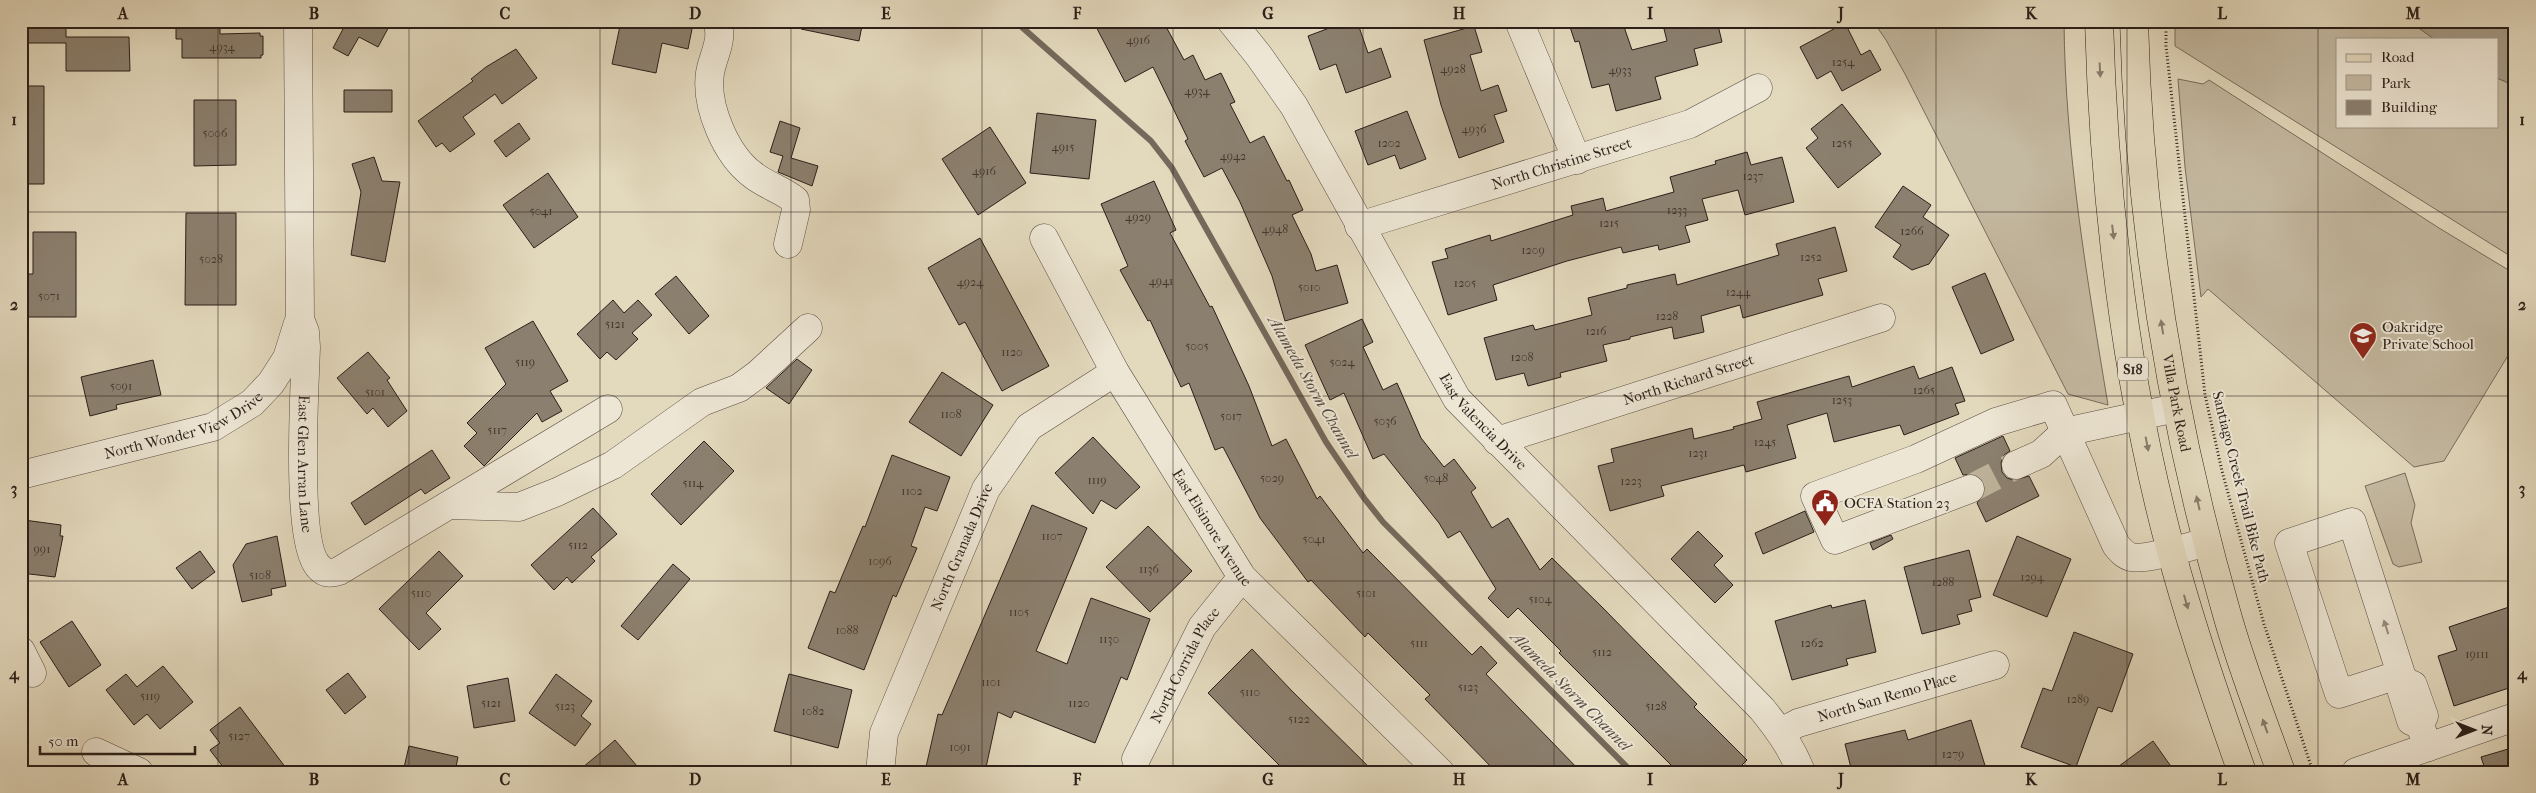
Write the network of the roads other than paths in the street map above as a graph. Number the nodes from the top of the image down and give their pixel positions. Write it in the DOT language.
graph roads {
  1 [pos="298,21"];
  2 [pos="717,21"];
  3 [pos="1231,21"];
  4 [pos="1520,21"];
  5 [pos="2099,21"];
  6 [pos="2134,21"];
  7 [pos="1758,88"];
  8 [pos="1577,160"];
  9 [pos="1360,226"];
  10 [pos="1044,238"];
  11 [pos="788,244"];
  12 [pos="1881,318"];
  13 [pos="300,319"];
  14 [pos="808,328"];
  15 [pos="1115,372"];
  16 [pos="2176,408"];
  17 [pos="608,409"];
  18 [pos="2142,416"];
  19 [pos="2065,432"];
  20 [pos="1497,442"];
  21 [pos="2016,465"];
  22 [pos="21,475"];
  23 [pos="1970,489"];
  24 [pos="449,505"];
  25 [pos="2207,542"];
  26 [pos="2171,551"];
  27 [pos="1242,577"];
  28 [pos="1995,666"];
  29 [pos="2403,677"];
  30 [pos="2515,717"];
  31 [pos="1780,732"];
  32 [pos="2424,736"];
  33 [pos="96,752"];
  34 [pos="1136,759"];
  35 [pos="139,772"];
  36 [pos="880,772"];
  37 [pos="1440,772"];
  38 [pos="1801,772"];
  39 [pos="2242,772"];
  40 [pos="2281,772"];
  41 [pos="2356,772"];
  1 -- 13 [label="street, East Glen Arran Lane"];
  2 -- 11 [label="street"];
  3 -- 9 [label="street, East Valencia Drive"];
  4 -- 8 [label="street"];
  5 -- 18 [label="main road, S18, one-way"];
  16 -- 6 [label="main road, Villa Park Road / S18, one-way"];
  7 -- 8 [label="street, North Christine Street"];
  8 -- 9 [label="street, North Christine Street"];
  9 -- 20 [label="street, East Valencia Drive"];
  10 -- 15 [label="street, East Elsinore Avenue"];
  12 -- 20 [label="street, North Richard Street"];
  13 -- 22 [label="street, North Wonder View Drive"];
  13 -- 24 [label="street, East Glen Arran Lane"];
  14 -- 24 [label="street"];
  15 -- 27 [label="street, East Elsinore Avenue"];
  15 -- 36 [label="street, North Granada Drive"];
  16 -- 18 [label="street"];
  25 -- 16 [label="main road, Villa Park Road / S18, one-way"];
  17 -- 24 [label="street, East Glen Arran Lane"];
  18 -- 19 [label="street"];
  18 -- 26 [label="main road, S18, one-way"];
  19 -- 21 [label="street"];
  19 -- 23 [label="street"];
  19 -- 26 [label="street"];
  20 -- 31 [label="street, East Valencia Drive"];
  25 -- 26 [label="street"];
  40 -- 25 [label="main road, Villa Park Road / S18, one-way"];
  26 -- 39 [label="main road, S18, one-way"];
  27 -- 34 [label="street, North Corrida Place"];
  27 -- 37 [label="street, East Elsinore Avenue"];
  28 -- 31 [label="street, North San Remo Place"];
  29 -- 29 [label="street, one-way"];
  29 -- 32 [label="street"];
  30 -- 32 [label="street"];
  31 -- 38 [label="street, East Valencia Drive"];
  32 -- 41 [label="street"];
  33 -- 35 [label="street"];
}
